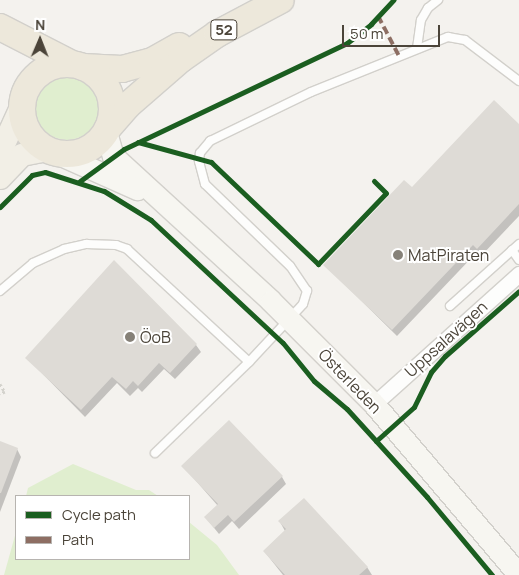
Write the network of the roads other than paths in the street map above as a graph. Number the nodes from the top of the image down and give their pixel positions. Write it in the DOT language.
graph roads {
  1 [pos="260,0"];
  2 [pos="281,0"];
  3 [pos="438,0"];
  4 [pos="0,28"];
  5 [pos="0,34"];
  6 [pos="417,48"];
  7 [pos="77,65"];
  8 [pos="519,81"];
  9 [pos="23,102"];
  10 [pos="107,130"];
  11 [pos="52,151"];
  12 [pos="0,153"];
  13 [pos="0,178"];
  14 [pos="164,203"];
  15 [pos="519,244"];
  16 [pos="512,250"];
  17 [pos="519,260"];
  18 [pos="519,274"];
  19 [pos="0,291"];
  20 [pos="450,306"];
  21 [pos="288,318"];
  22 [pos="249,362"];
  23 [pos="374,404"];
  24 [pos="155,453"];
  25 [pos="519,575"];
  1 -- 7 [label="highway, 52"];
  2 -- 10 [label="highway, 52"];
  3 -- 6 [label="lane"];
  4 -- 7 [label="highway, 52"];
  5 -- 9 [label="highway"];
  6 -- 8 [label="lane"];
  6 -- 21 [label="lane"];
  7 -- 9 [label="highway, 52"];
  7 -- 10 [label="highway, 52"];
  9 -- 11 [label="highway"];
  9 -- 12 [label="main road"];
  10 -- 11 [label="highway, 52"];
  10 -- 14 [label="street, Österleden"];
  11 -- 13 [label="main road"];
  11 -- 14 [label="street, Österleden"];
  14 -- 21 [label="street, Österleden"];
  15 -- 16 [label="lane"];
  16 -- 17 [label="lane"];
  16 -- 20 [label="lane"];
  18 -- 23 [label="street, Uppsalavägen"];
  19 -- 22 [label="lane"];
  21 -- 22 [label="lane"];
  21 -- 23 [label="street, Österleden"];
  22 -- 24 [label="lane"];
  23 -- 25 [label="street, Österleden"];
}
